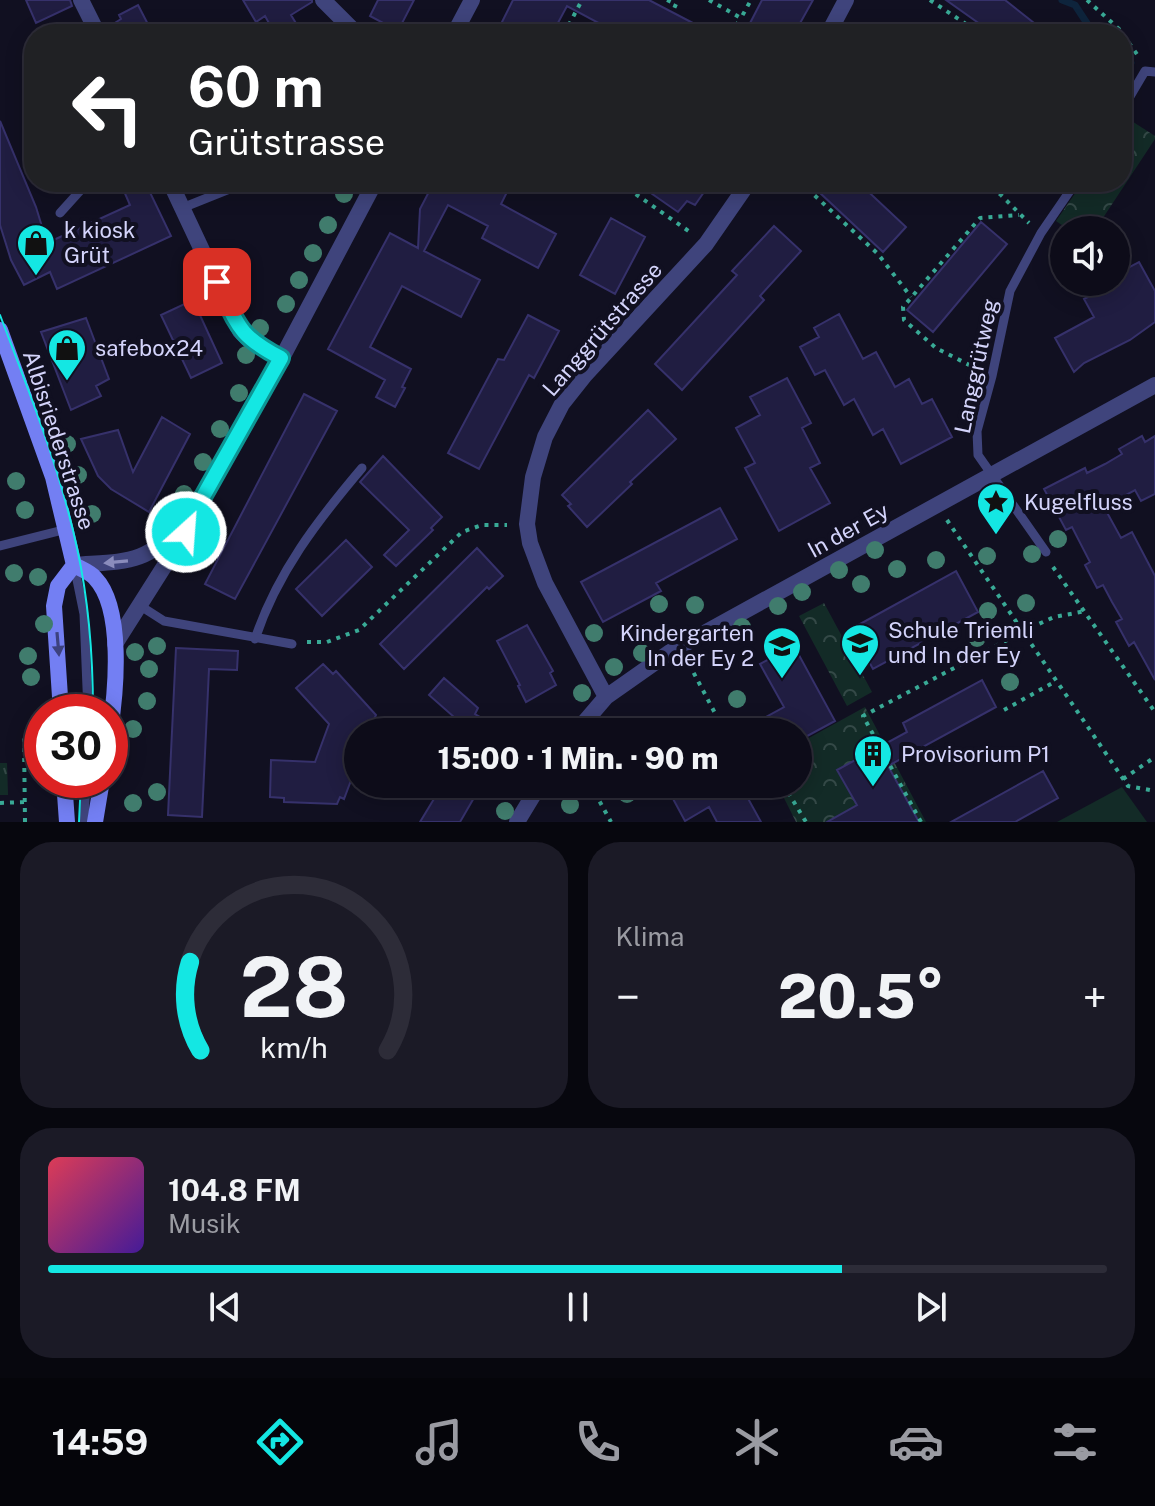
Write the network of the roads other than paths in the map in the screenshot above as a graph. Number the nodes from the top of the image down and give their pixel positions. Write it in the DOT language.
graph roads {
  1 [pos="81,0"];
  2 [pos="323,0"];
  3 [pos="472,0"];
  4 [pos="846,0"];
  5 [pos="93,24"];
  6 [pos="347,24"];
  7 [pos="459,24"];
  8 [pos="833,24"];
  9 [pos="1150,71"];
  10 [pos="1132,96"];
  11 [pos="79,192"];
  12 [pos="175,192"];
  13 [pos="222,192"];
  14 [pos="370,192"];
  15 [pos="742,192"];
  16 [pos="1069,192"];
  17 [pos="182,208"];
  18 [pos="60,213"];
  19 [pos="0,330"];
  20 [pos="281,358"];
  21 [pos="1155,385"];
  22 [pos="362,468"];
  23 [pos="993,476"];
  24 [pos="195,511"];
  25 [pos="67,529"];
  26 [pos="0,546"];
  27 [pos="1046,555"];
  28 [pos="74,565"];
  29 [pos="139,605"];
  30 [pos="255,639"];
  31 [pos="115,644"];
  32 [pos="292,644"];
  33 [pos="60,694"];
  34 [pos="87,694"];
  35 [pos="114,694"];
  36 [pos="606,697"];
  37 [pos="588,718"];
  38 [pos="65,798"];
  39 [pos="85,798"];
  40 [pos="99,798"];
  41 [pos="532,798"];
  42 [pos="67,822"];
  43 [pos="84,822"];
  44 [pos="95,822"];
  45 [pos="517,822"];
  1 -- 5 [label="street"];
  2 -- 6 [label="street"];
  3 -- 7 [label="street"];
  4 -- 8 [label="street"];
  9 -- 10 [label="lane"];
  11 -- 18 [label="lane"];
  12 -- 17 [label="street"];
  13 -- 17 [label="lane"];
  14 -- 20 [label="street"];
  15 -- 36 [label="street, Langgrütstrasse"];
  16 -- 23 [label="lane, Langgrütweg"];
  17 -- 20 [label="street"];
  19 -- 25 [label="main road, Albisriederstrasse"];
  20 -- 24 [label="street"];
  21 -- 23 [label="street, In der Ey"];
  22 -- 30 [label="lane"];
  23 -- 27 [label="lane, Langgrütweg"];
  23 -- 36 [label="street, In der Ey"];
  24 -- 28 [label="street, one-way"];
  24 -- 29 [label="street"];
  25 -- 26 [label="lane"];
  25 -- 28 [label="main road, Albisriederstrasse"];
  28 -- 31 [label="main road, Albisriederstrasse"];
  28 -- 33 [label="main road, Albisriederstrasse, one-way"];
  28 -- 34 [label="lane"];
  29 -- 30 [label="lane"];
  29 -- 31 [label="street"];
  30 -- 32 [label="lane"];
  31 -- 35 [label="main road, Albisriederstrasse"];
  36 -- 37 [label="street, In der Ey"];
  38 -- 42 [label="main road"];
  39 -- 43 [label="lane"];
  40 -- 44 [label="main road"];
  41 -- 45 [label="street"];
}
